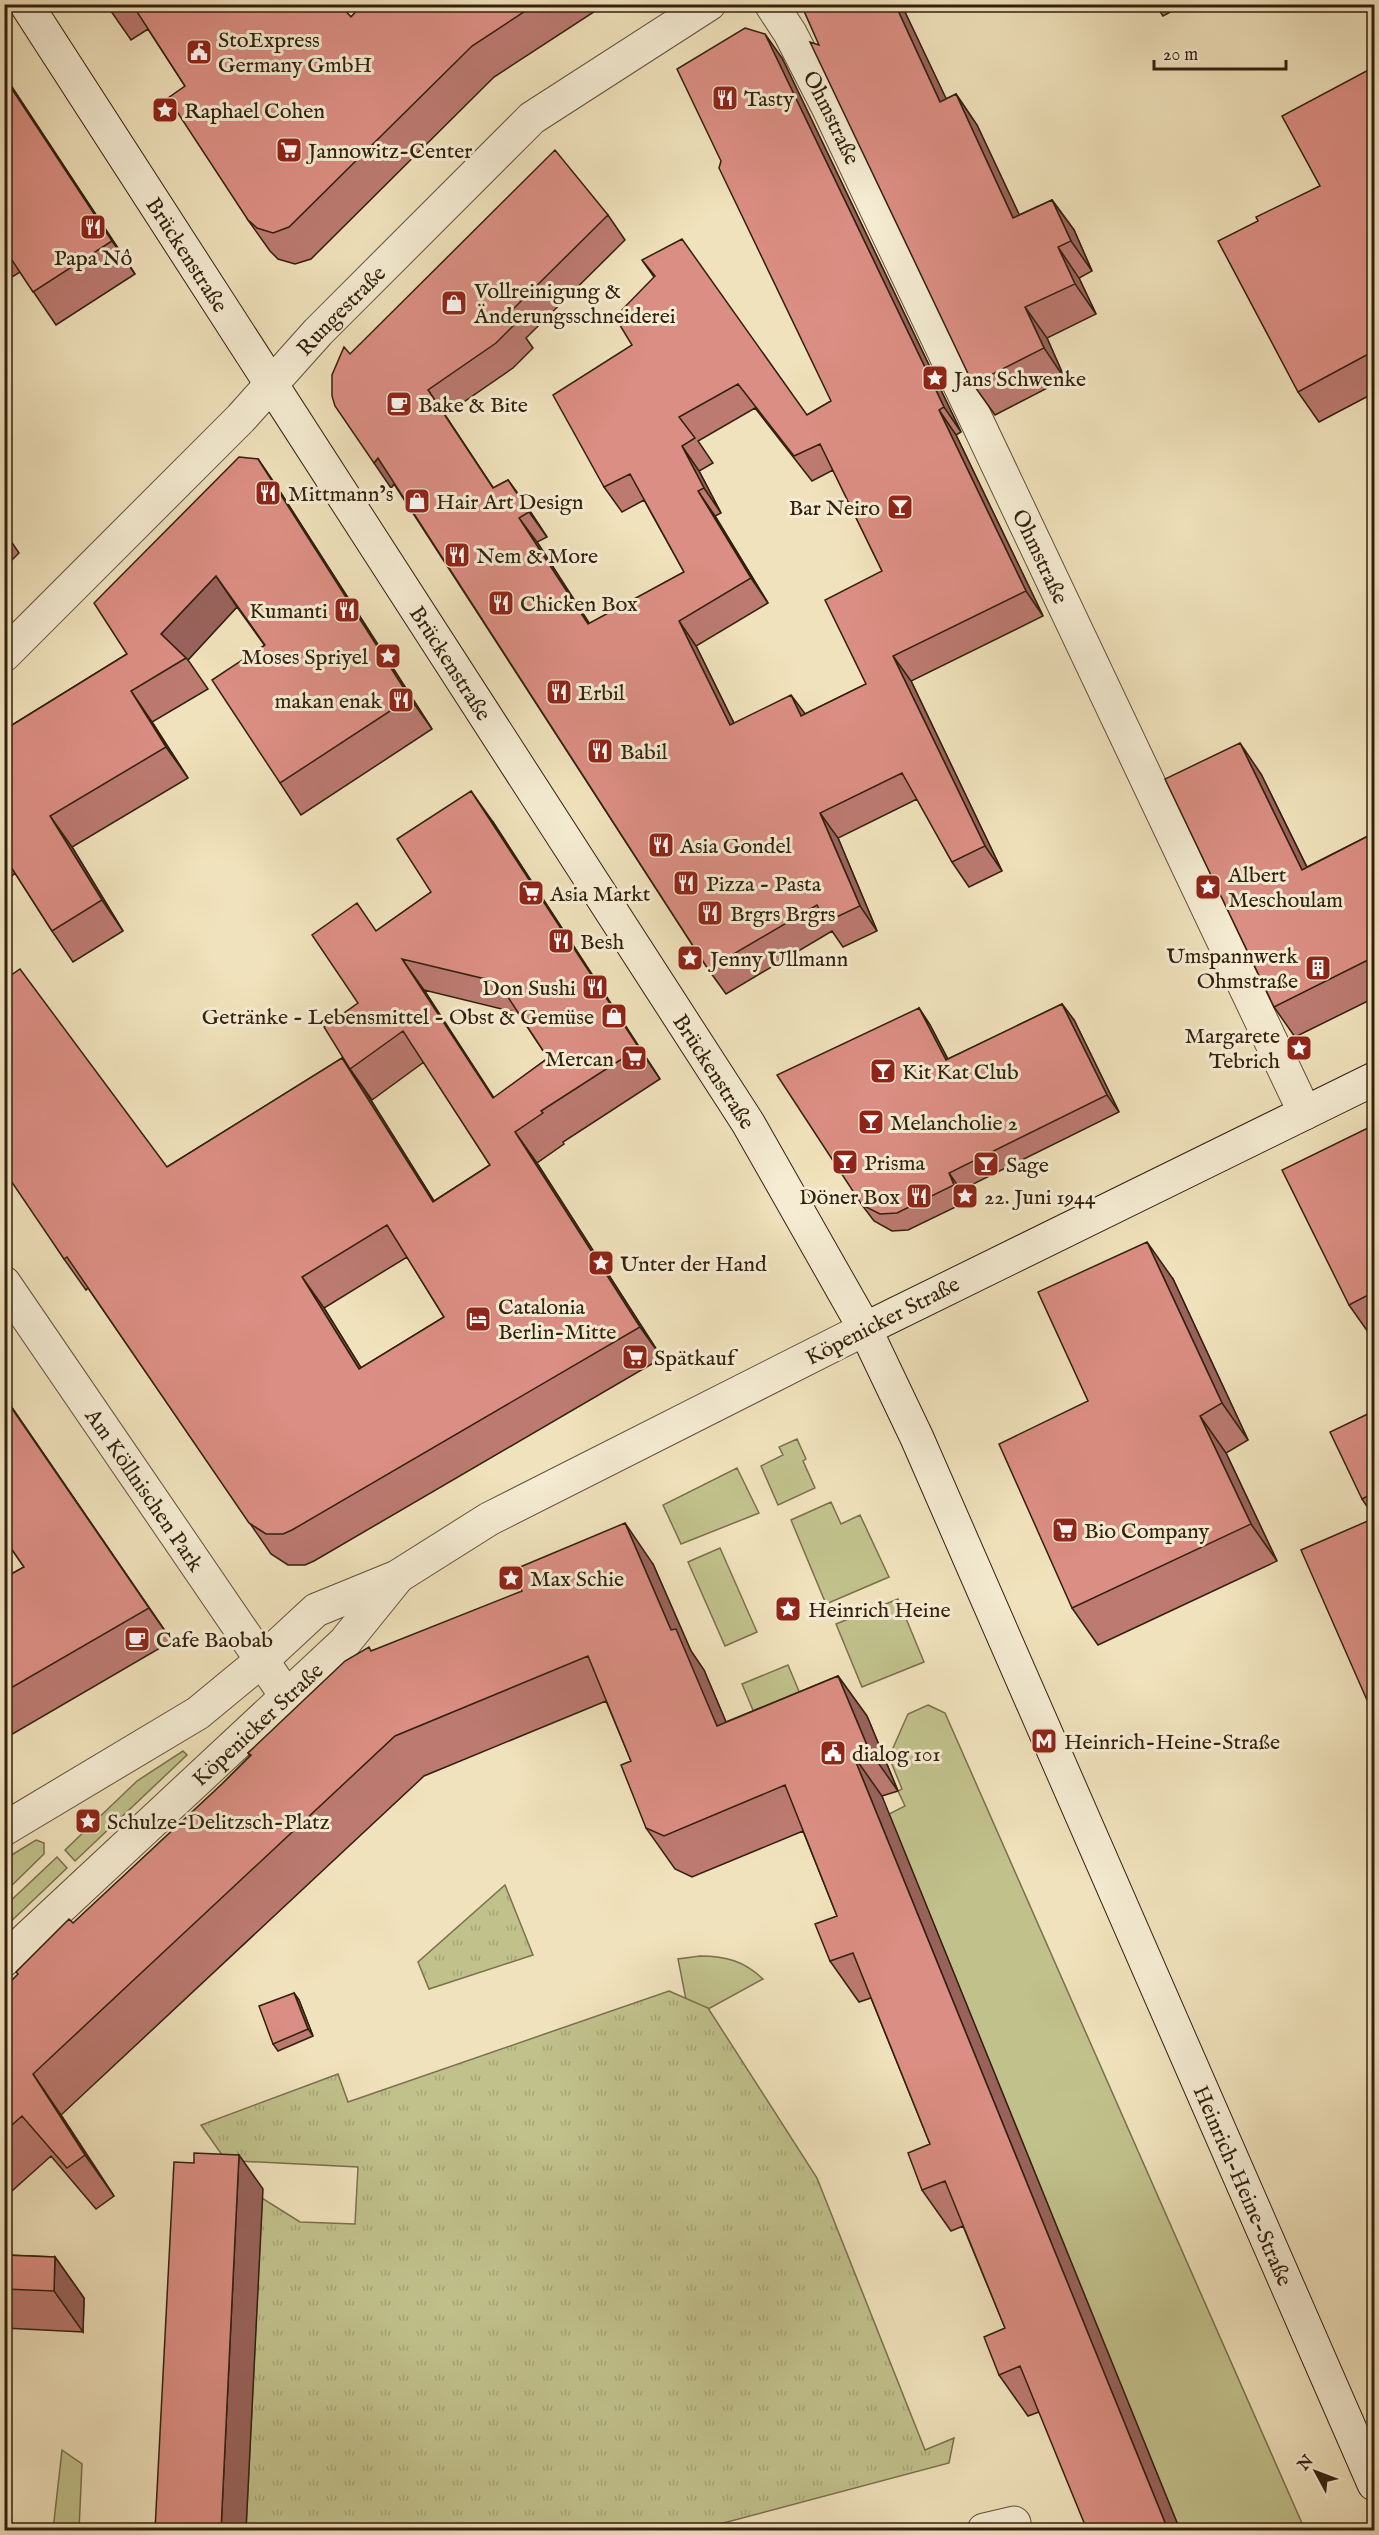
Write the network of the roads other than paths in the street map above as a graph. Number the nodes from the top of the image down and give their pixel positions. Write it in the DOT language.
graph roads {
  1 [pos="26,4"];
  2 [pos="709,4"];
  3 [pos="771,4"];
  4 [pos="271,384"];
  5 [pos="4,655"];
  6 [pos="1374,1079"];
  7 [pos="1305,1113"];
  8 [pos="4,1284"];
  9 [pos="865,1329"];
  10 [pos="398,1577"];
  11 [pos="261,1661"];
  12 [pos="287,1697"];
  13 [pos="4,1829"];
  14 [pos="4,1960"];
  15 [pos="1374,2484"];
  1 -- 4 [label="street, Brückenstraße"];
  2 -- 4 [label="street, Rungestraße"];
  3 -- 7 [label="street, Ohmstraße"];
  4 -- 5 [label="street, Rungestraße"];
  4 -- 9 [label="street, Brückenstraße"];
  6 -- 7 [label="street, Köpenicker Straße"];
  7 -- 9 [label="street, Köpenicker Straße"];
  8 -- 11 [label="street, Am Köllnischen Park"];
  9 -- 10 [label="street, Köpenicker Straße"];
  9 -- 15 [label="street, Heinrich-Heine-Straße"];
  10 -- 11 [label="street, Köpenicker Straße"];
  10 -- 12 [label="street, Köpenicker Straße"];
  11 -- 12 [label="street, Am Köllnischen Park"];
  11 -- 13 [label="street, Köpenicker Straße"];
  12 -- 14 [label="street, Köpenicker Straße"];
}
